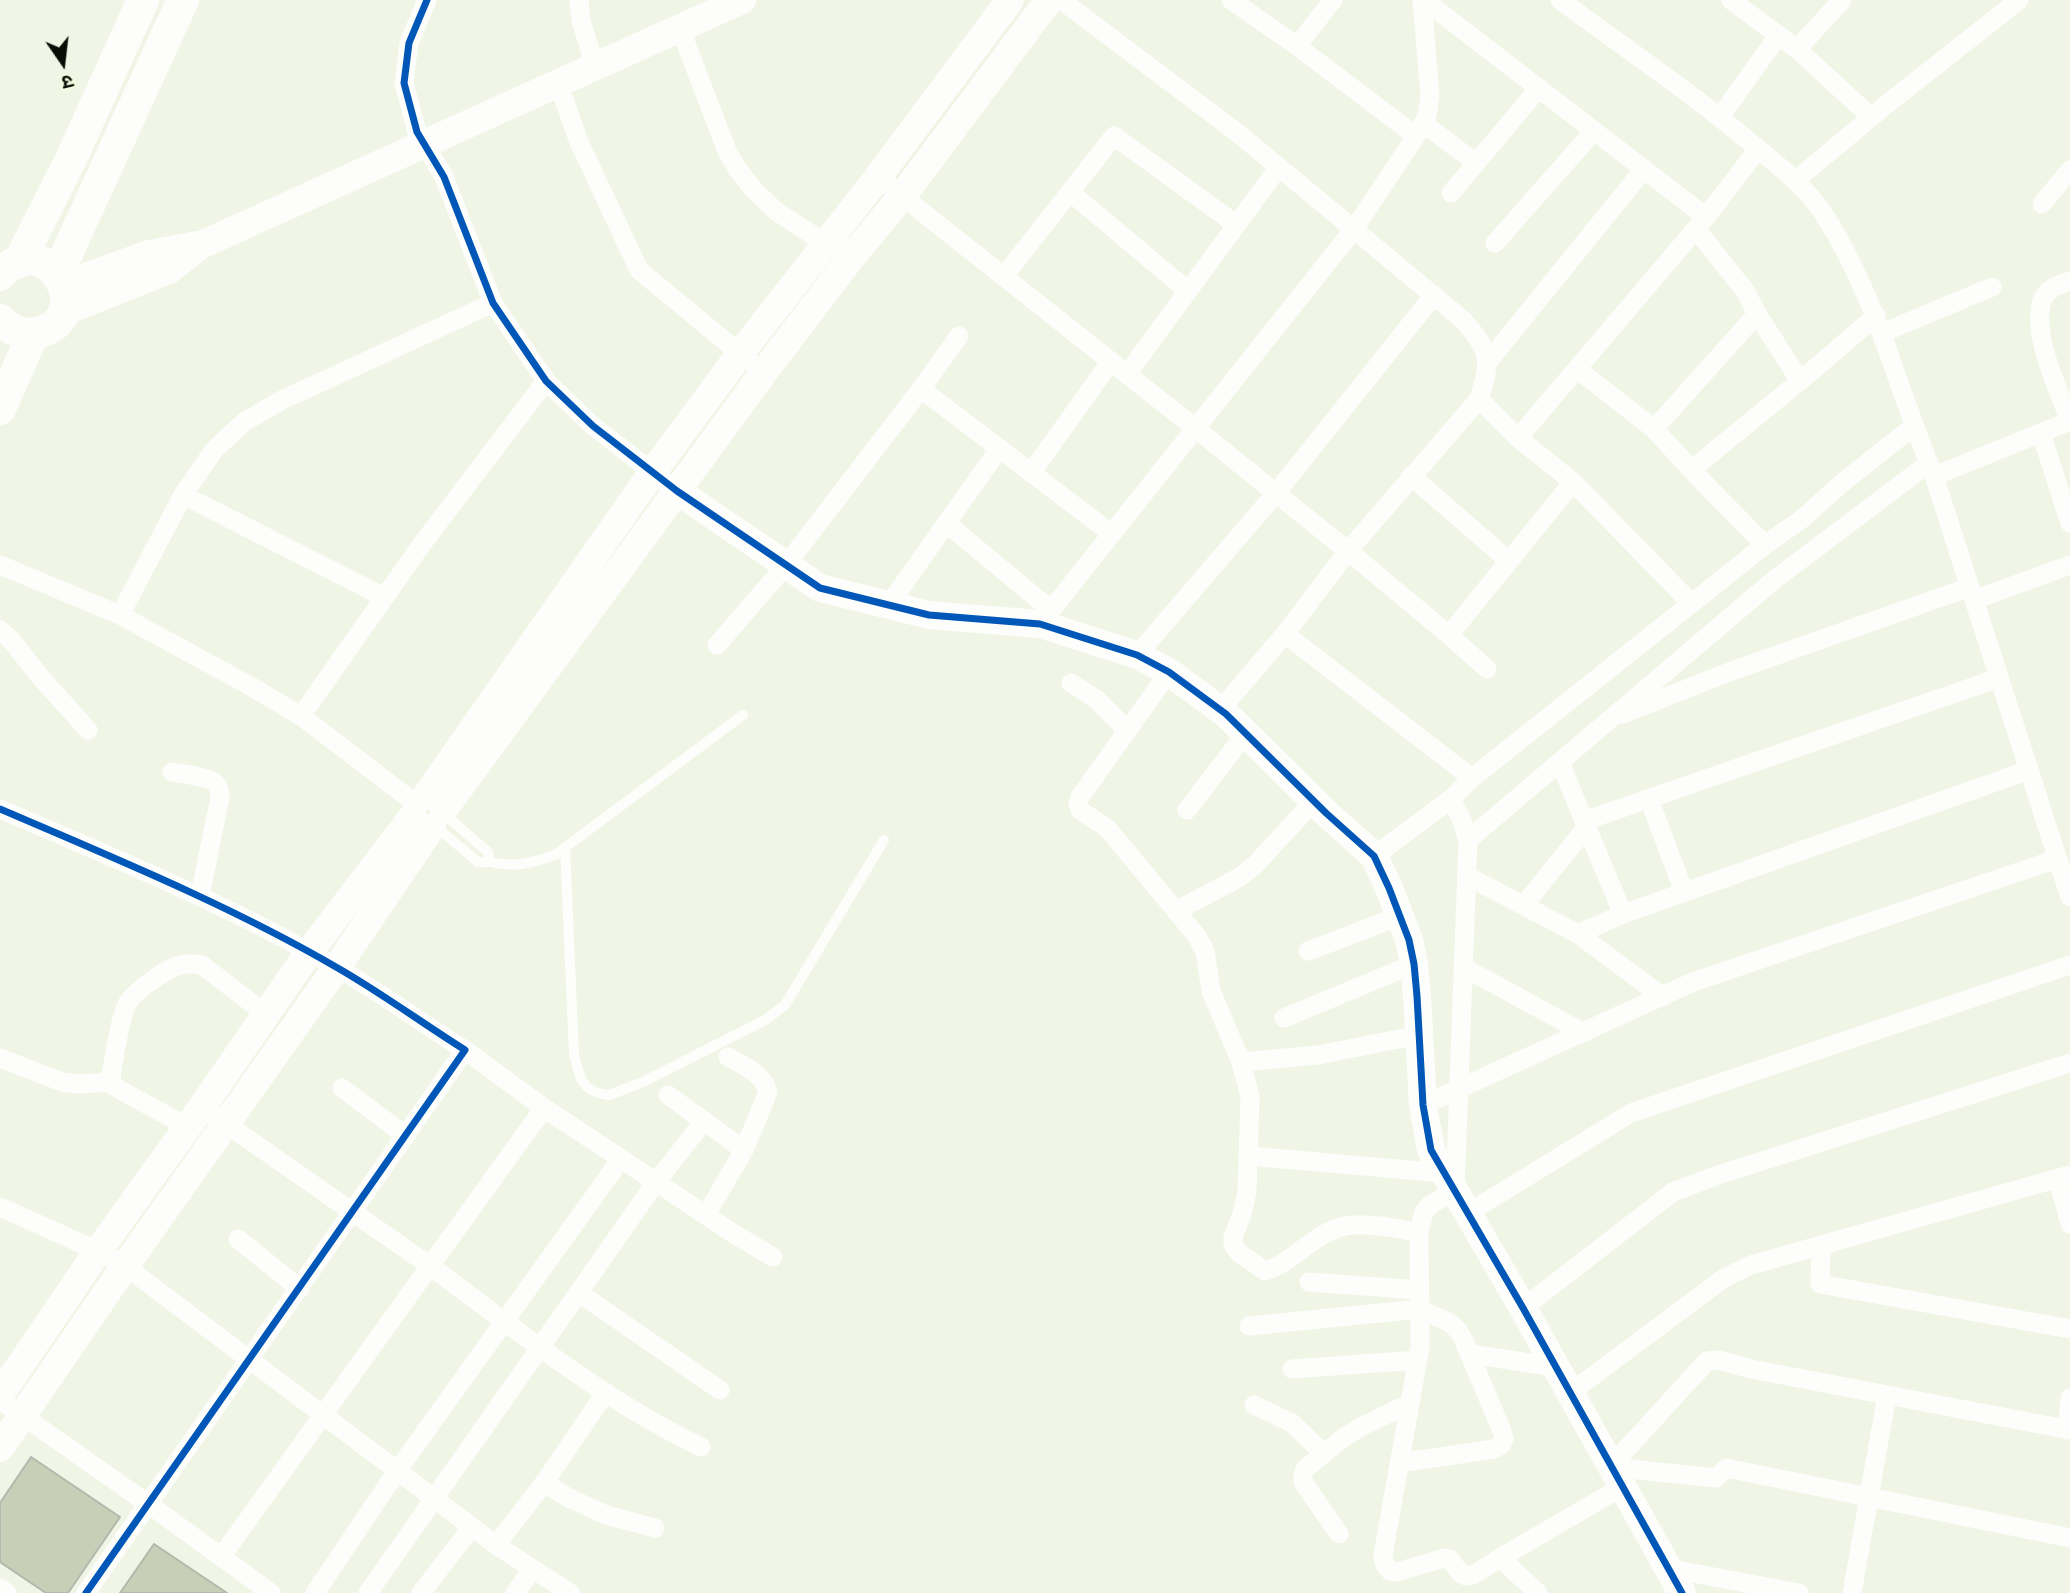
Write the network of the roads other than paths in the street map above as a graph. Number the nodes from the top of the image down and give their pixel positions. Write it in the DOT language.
graph roads {
  1 [pos="143,0"];
  2 [pos="183,0"];
  3 [pos="427,0"];
  4 [pos="579,0"];
  5 [pos="742,0"];
  6 [pos="1010,0"];
  7 [pos="1049,0"];
  8 [pos="1061,0"];
  9 [pos="1231,0"];
  10 [pos="1333,0"];
  11 [pos="1423,0"];
  12 [pos="1560,0"];
  13 [pos="1731,0"];
  14 [pos="1842,0"];
  15 [pos="2019,0"];
  16 [pos="680,28"];
  17 [pos="1778,36"];
  18 [pos="1297,46"];
  19 [pos="1797,49"];
  20 [pos="594,66"];
  21 [pos="558,83"];
  22 [pos="946,86"];
  23 [pos="1539,88"];
  24 [pos="971,104"];
  25 [pos="1720,117"];
  26 [pos="1871,117"];
  27 [pos="1420,130"];
  28 [pos="1594,131"];
  29 [pos="425,143"];
  30 [pos="1758,149"];
  31 [pos="1476,163"];
  32 [pos="1279,167"];
  33 [pos="1644,169"];
  34 [pos="2070,170"];
  35 [pos="878,177"];
  36 [pos="1796,180"];
  37 [pos="1070,192"];
  38 [pos="1451,193"];
  39 [pos="903,195"];
  40 [pos="2042,204"];
  41 [pos="1701,223"];
  42 [pos="1237,225"];
  43 [pos="1354,229"];
  44 [pos="1495,243"];
  45 [pos="826,244"];
  46 [pos="850,259"];
  47 [pos="9,268"];
  48 [pos="1004,275"];
  49 [pos="2070,281"];
  50 [pos="1992,288"];
  51 [pos="62,290"];
  52 [pos="1188,292"];
  53 [pos="1434,295"];
  54 [pos="493,303"];
  55 [pos="1757,314"];
  56 [pos="0,322"];
  57 [pos="1879,324"];
  58 [pos="33,334"];
  59 [pos="959,336"];
  60 [pos="740,354"];
  61 [pos="1111,361"];
  62 [pos="1487,363"];
  63 [pos="1577,369"];
  64 [pos="764,372"];
  65 [pos="1127,374"];
  66 [pos="546,381"];
  67 [pos="1800,381"];
  68 [pos="921,389"];
  69 [pos="1479,400"];
  70 [pos="0,409"];
  71 [pos="2070,421"];
  72 [pos="1914,426"];
  73 [pos="1195,428"];
  74 [pos="1654,429"];
  75 [pos="2041,433"];
  76 [pos="1518,438"];
  77 [pos="999,449"];
  78 [pos="1931,469"];
  79 [pos="1691,470"];
  80 [pos="652,473"];
  81 [pos="1031,473"];
  82 [pos="1411,476"];
  83 [pos="1573,482"];
  84 [pos="677,491"];
  85 [pos="1276,493"];
  86 [pos="183,495"];
  87 [pos="946,523"];
  88 [pos="2070,523"];
  89 [pos="1112,534"];
  90 [pos="1765,545"];
  91 [pos="1348,551"];
  92 [pos="1509,561"];
  93 [pos="0,565"];
  94 [pos="786,565"];
  95 [pos="2070,565"];
  96 [pos="1972,593"];
  97 [pos="384,597"];
  98 [pos="1692,604"];
  99 [pos="888,606"];
  100 [pos="120,615"];
  101 [pos="1045,617"];
  102 [pos="0,630"];
  103 [pos="1285,634"];
  104 [pos="1449,635"];
  105 [pos="717,645"];
  106 [pos="1137,655"];
  107 [pos="1487,668"];
  108 [pos="1169,672"];
  109 [pos="1999,678"];
  110 [pos="1071,683"];
  111 [pos="1220,710"];
  112 [pos="743,715"];
  113 [pos="301,716"];
  114 [pos="1610,719"];
  115 [pos="88,730"];
  116 [pos="1128,730"];
  117 [pos="1245,733"];
  118 [pos="1560,762"];
  119 [pos="2029,770"];
  120 [pos="172,772"];
  121 [pos="1472,778"];
  122 [pos="1451,799"];
  123 [pos="1649,799"];
  124 [pos="1314,801"];
  125 [pos="0,809"];
  126 [pos="1187,810"];
  127 [pos="430,813"];
  128 [pos="1585,824"];
  129 [pos="884,840"];
  130 [pos="1468,840"];
  131 [pos="565,847"];
  132 [pos="1374,856"];
  133 [pos="2057,859"];
  134 [pos="490,862"];
  135 [pos="1467,876"];
  136 [pos="1684,892"];
  137 [pos="200,896"];
  138 [pos="2070,897"];
  139 [pos="1524,905"];
  140 [pos="1176,911"];
  141 [pos="1623,914"];
  142 [pos="1400,916"];
  143 [pos="1578,934"];
  144 [pos="1308,951"];
  145 [pos="309,952"];
  146 [pos="1414,964"];
  147 [pos="2070,965"];
  148 [pos="337,967"];
  149 [pos="1464,968"];
  150 [pos="1663,997"];
  151 [pos="267,1015"];
  152 [pos="1283,1018"];
  153 [pos="1584,1033"];
  154 [pos="1419,1035"];
  155 [pos="466,1050"];
  156 [pos="728,1057"];
  157 [pos="0,1058"];
  158 [pos="1241,1062"];
  159 [pos="2070,1063"];
  160 [pos="112,1082"];
  161 [pos="342,1088"];
  162 [pos="1459,1089"];
  163 [pos="668,1095"];
  164 [pos="1423,1105"];
  165 [pos="544,1108"];
  166 [pos="195,1117"];
  167 [pos="704,1121"];
  168 [pos="227,1125"];
  169 [pos="406,1136"];
  170 [pos="744,1150"];
  171 [pos="1249,1156"];
  172 [pos="621,1159"];
  173 [pos="2064,1177"];
  174 [pos="656,1182"];
  175 [pos="1455,1192"];
  176 [pos="0,1207"];
  177 [pos="352,1211"];
  178 [pos="706,1215"];
  179 [pos="2070,1224"];
  180 [pos="1419,1232"];
  181 [pos="238,1239"];
  182 [pos="1821,1245"];
  183 [pos="98,1251"];
  184 [pos="773,1257"];
  185 [pos="125,1266"];
  186 [pos="430,1266"];
  187 [pos="1309,1282"];
  188 [pos="299,1289"];
  189 [pos="579,1293"];
  190 [pos="1420,1299"];
  191 [pos="1523,1308"];
  192 [pos="505,1322"];
  193 [pos="1249,1326"];
  194 [pos="2070,1329"];
  195 [pos="541,1349"];
  196 [pos="1470,1354"];
  197 [pos="248,1360"];
  198 [pos="1418,1360"];
  199 [pos="1555,1367"];
  200 [pos="1292,1369"];
  201 [pos="720,1390"];
  202 [pos="606,1392"];
  203 [pos="1570,1393"];
  204 [pos="1887,1395"];
  205 [pos="0,1398"];
  206 [pos="2070,1398"];
  207 [pos="1410,1403"];
  208 [pos="1254,1405"];
  209 [pos="323,1416"];
  210 [pos="23,1417"];
  211 [pos="2068,1430"];
  212 [pos="701,1447"];
  213 [pos="0,1448"];
  214 [pos="1324,1454"];
  215 [pos="1399,1463"];
  216 [pos="397,1471"];
  217 [pos="1616,1477"];
  218 [pos="544,1483"];
  219 [pos="1870,1497"];
  220 [pos="434,1498"];
  221 [pos="147,1503"];
  222 [pos="472,1527"];
  223 [pos="655,1528"];
  224 [pos="1339,1534"];
  225 [pos="2070,1538"];
  226 [pos="496,1545"];
  227 [pos="222,1557"];
  228 [pos="1500,1558"];
  229 [pos="1666,1568"];
  230 [pos="533,1569"];
  231 [pos="0,1588"];
  232 [pos="7,1593"];
  233 [pos="86,1593"];
  234 [pos="271,1593"];
  235 [pos="315,1593"];
  236 [pos="368,1593"];
  237 [pos="421,1593"];
  238 [pos="515,1593"];
  239 [pos="570,1593"];
  240 [pos="1538,1593"];
  241 [pos="1682,1593"];
  242 [pos="1798,1593"];
  243 [pos="1852,1593"];
  1 -- 47 [label="main road"];
  2 -- 51 [label="main road"];
  3 -- 29 [label="street"];
  4 -- 20 [label="street"];
  5 -- 16 [label="street"];
  6 -- 22 [label="street"];
  7 -- 24 [label="street"];
  8 -- 32 [label="street"];
  9 -- 18 [label="street"];
  10 -- 18 [label="street"];
  11 -- 23 [label="street"];
  11 -- 27 [label="street"];
  12 -- 25 [label="street"];
  13 -- 17 [label="street"];
  14 -- 19 [label="street"];
  15 -- 26 [label="street"];
  16 -- 20 [label="street"];
  16 -- 45 [label="street"];
  17 -- 19 [label="street"];
  17 -- 25 [label="street"];
  18 -- 27 [label="street"];
  19 -- 26 [label="street"];
  20 -- 21 [label="street"];
  21 -- 29 [label="street"];
  21 -- 60 [label="street"];
  22 -- 24 [label="street"];
  22 -- 35 [label="street"];
  23 -- 28 [label="street"];
  23 -- 31 [label="street"];
  24 -- 39 [label="street"];
  25 -- 30 [label="street"];
  26 -- 36 [label="street"];
  27 -- 31 [label="street"];
  27 -- 43 [label="street"];
  28 -- 33 [label="street"];
  28 -- 44 [label="street"];
  29 -- 51 [label="street"];
  29 -- 54 [label="street"];
  30 -- 36 [label="street"];
  30 -- 41 [label="street"];
  31 -- 38 [label="street"];
  32 -- 42 [label="street"];
  32 -- 43 [label="street"];
  33 -- 41 [label="street"];
  33 -- 62 [label="street"];
  34 -- 40 [label="street"];
  35 -- 39 [label="street"];
  35 -- 45 [label="street"];
  36 -- 57 [label="street"];
  37 -- 42 [label="street"];
  37 -- 48 [label="street"];
  37 -- 52 [label="street"];
  39 -- 46 [label="street"];
  39 -- 48 [label="street"];
  41 -- 55 [label="street"];
  41 -- 63 [label="street"];
  42 -- 52 [label="street"];
  43 -- 53 [label="street"];
  43 -- 73 [label="street"];
  45 -- 46 [label="street"];
  45 -- 60 [label="street"];
  46 -- 64 [label="street"];
  47 -- 51 [label="main road"];
  48 -- 61 [label="street"];
  49 -- 71 [label="street"];
  50 -- 57 [label="street"];
  51 -- 58 [label="main road"];
  52 -- 65 [label="street"];
  53 -- 62 [label="street"];
  53 -- 85 [label="street"];
  54 -- 66 [label="street"];
  54 -- 86 [label="street"];
  55 -- 67 [label="street"];
  55 -- 74 [label="street"];
  56 -- 58 [label="main road"];
  57 -- 67 [label="street"];
  57 -- 72 [label="street"];
  58 -- 70 [label="main road"];
  59 -- 68 [label="street"];
  60 -- 64 [label="street"];
  60 -- 80 [label="street"];
  61 -- 65 [label="street"];
  61 -- 81 [label="street"];
  62 -- 69 [label="street"];
  63 -- 74 [label="street"];
  63 -- 76 [label="street"];
  64 -- 84 [label="street"];
  65 -- 73 [label="street"];
  66 -- 80 [label="street"];
  66 -- 97 [label="street"];
  67 -- 79 [label="street"];
  68 -- 77 [label="street"];
  68 -- 94 [label="street"];
  69 -- 76 [label="street"];
  69 -- 82 [label="street"];
  71 -- 75 [label="street"];
  72 -- 78 [label="street"];
  72 -- 90 [label="street"];
  73 -- 85 [label="street"];
  73 -- 89 [label="street"];
  74 -- 79 [label="street"];
  75 -- 78 [label="street"];
  75 -- 88 [label="street"];
  76 -- 83 [label="street"];
  77 -- 81 [label="street"];
  77 -- 87 [label="street"];
  78 -- 96 [label="street"];
  78 -- 114 [label="street"];
  79 -- 90 [label="street"];
  80 -- 84 [label="street"];
  80 -- 127 [label="street"];
  81 -- 89 [label="street"];
  82 -- 91 [label="street"];
  82 -- 92 [label="street"];
  83 -- 92 [label="street"];
  83 -- 98 [label="street"];
  84 -- 94 [label="street"];
  84 -- 127 [label="street"];
  85 -- 91 [label="street"];
  85 -- 106 [label="street"];
  86 -- 97 [label="street"];
  86 -- 100 [label="street"];
  87 -- 99 [label="street"];
  87 -- 101 [label="street"];
  89 -- 101 [label="street"];
  90 -- 98 [label="street"];
  91 -- 103 [label="street"];
  91 -- 104 [label="street"];
  92 -- 104 [label="street"];
  93 -- 100 [label="street"];
  94 -- 99 [label="street"];
  94 -- 105 [label="street"];
  95 -- 96 [label="street"];
  96 -- 109 [label="street"];
  96 -- 114 [label="street"];
  97 -- 113 [label="street"];
  98 -- 121 [label="street"];
  99 -- 101 [label="street"];
  100 -- 113 [label="street"];
  101 -- 106 [label="street"];
  102 -- 115 [label="street"];
  103 -- 111 [label="street"];
  103 -- 121 [label="street"];
  104 -- 107 [label="street"];
  106 -- 108 [label="street"];
  108 -- 111 [label="street"];
  108 -- 116 [label="street"];
  109 -- 119 [label="street"];
  109 -- 123 [label="street"];
  110 -- 116 [label="street"];
  111 -- 117 [label="street"];
  112 -- 131 [label="lane"];
  113 -- 127 [label="street"];
  114 -- 118 [label="street"];
  116 -- 140 [label="street"];
  117 -- 124 [label="street"];
  117 -- 126 [label="street"];
  118 -- 128 [label="street"];
  118 -- 130 [label="street"];
  119 -- 133 [label="street"];
  119 -- 136 [label="street"];
  120 -- 137 [label="street"];
  121 -- 122 [label="street"];
  122 -- 130 [label="street"];
  122 -- 132 [label="street"];
  123 -- 128 [label="street"];
  123 -- 136 [label="street"];
  124 -- 132 [label="street"];
  124 -- 140 [label="street"];
  125 -- 137 [label="street"];
  127 -- 134 [label="lane"];
  127 -- 134 [label="lane"];
  127 -- 145 [label="street"];
  127 -- 148 [label="street"];
  128 -- 139 [label="street"];
  128 -- 141 [label="street"];
  129 -- 131 [label="lane"];
  130 -- 135 [label="street"];
  131 -- 134 [label="lane"];
  132 -- 142 [label="street"];
  133 -- 138 [label="street"];
  133 -- 150 [label="street"];
  135 -- 139 [label="street"];
  135 -- 149 [label="street"];
  136 -- 141 [label="street"];
  137 -- 145 [label="street"];
  139 -- 143 [label="street"];
  140 -- 158 [label="street"];
  141 -- 143 [label="street"];
  142 -- 144 [label="street"];
  142 -- 146 [label="street"];
  143 -- 150 [label="street"];
  145 -- 148 [label="street"];
  145 -- 151 [label="street"];
  146 -- 152 [label="street"];
  146 -- 154 [label="street"];
  147 -- 175 [label="street"];
  148 -- 155 [label="street"];
  148 -- 168 [label="street"];
  149 -- 153 [label="street"];
  149 -- 162 [label="street"];
  150 -- 153 [label="street"];
  151 -- 160 [label="street"];
  151 -- 166 [label="street"];
  153 -- 162 [label="street"];
  154 -- 158 [label="street"];
  154 -- 164 [label="street"];
  155 -- 165 [label="street"];
  155 -- 169 [label="street"];
  156 -- 170 [label="street"];
  157 -- 160 [label="street"];
  158 -- 171 [label="street"];
  159 -- 191 [label="street"];
  160 -- 166 [label="street"];
  161 -- 169 [label="street"];
  162 -- 164 [label="street"];
  162 -- 175 [label="street"];
  163 -- 167 [label="street"];
  164 -- 175 [label="street"];
  165 -- 172 [label="street"];
  165 -- 186 [label="street"];
  166 -- 168 [label="street"];
  166 -- 183 [label="street"];
  167 -- 170 [label="street"];
  167 -- 174 [label="street"];
  168 -- 177 [label="street"];
  168 -- 185 [label="street"];
  169 -- 177 [label="street"];
  170 -- 178 [label="street"];
  171 -- 175 [label="street"];
  171 -- 180 [label="street"];
  172 -- 174 [label="street"];
  172 -- 192 [label="street"];
  173 -- 179 [label="street"];
  173 -- 182 [label="street"];
  174 -- 178 [label="street"];
  174 -- 189 [label="street"];
  175 -- 180 [label="street"];
  175 -- 191 [label="street"];
  176 -- 183 [label="street"];
  177 -- 186 [label="street"];
  177 -- 188 [label="street"];
  178 -- 184 [label="street"];
  180 -- 190 [label="street"];
  181 -- 188 [label="street"];
  182 -- 194 [label="street"];
  182 -- 203 [label="street"];
  183 -- 185 [label="street"];
  183 -- 205 [label="street"];
  185 -- 197 [label="street"];
  185 -- 210 [label="street"];
  186 -- 192 [label="street"];
  186 -- 209 [label="street"];
  187 -- 190 [label="street"];
  188 -- 197 [label="street"];
  189 -- 195 [label="street"];
  189 -- 201 [label="street"];
  190 -- 193 [label="street"];
  190 -- 196 [label="street"];
  190 -- 198 [label="street"];
  191 -- 199 [label="street"];
  192 -- 195 [label="street"];
  192 -- 216 [label="street"];
  195 -- 202 [label="street"];
  195 -- 220 [label="street"];
  196 -- 199 [label="street"];
  196 -- 215 [label="street"];
  197 -- 209 [label="street"];
  197 -- 221 [label="street"];
  198 -- 200 [label="street"];
  198 -- 207 [label="street"];
  199 -- 203 [label="street"];
  202 -- 212 [label="street"];
  202 -- 218 [label="street"];
  203 -- 217 [label="street"];
  204 -- 211 [label="street"];
  204 -- 217 [label="street"];
  204 -- 219 [label="street"];
  205 -- 210 [label="street"];
  206 -- 211 [label="street"];
  207 -- 214 [label="street"];
  207 -- 215 [label="street"];
  208 -- 214 [label="street"];
  209 -- 216 [label="street"];
  209 -- 227 [label="street"];
  210 -- 213 [label="street"];
  210 -- 221 [label="street"];
  214 -- 224 [label="street"];
  215 -- 228 [label="street"];
  216 -- 220 [label="street"];
  216 -- 235 [label="street"];
  217 -- 219 [label="street"];
  217 -- 228 [label="street"];
  217 -- 229 [label="street"];
  218 -- 223 [label="street"];
  218 -- 226 [label="street"];
  219 -- 225 [label="street"];
  219 -- 243 [label="street"];
  220 -- 222 [label="street"];
  220 -- 236 [label="street"];
  221 -- 227 [label="street"];
  221 -- 233 [label="street"];
  222 -- 226 [label="street"];
  222 -- 237 [label="street"];
  226 -- 230 [label="street"];
  227 -- 234 [label="street"];
  228 -- 240 [label="street"];
  229 -- 241 [label="street"];
  229 -- 242 [label="street"];
  230 -- 238 [label="street"];
  230 -- 239 [label="street"];
  231 -- 232 [label="street"];
}
